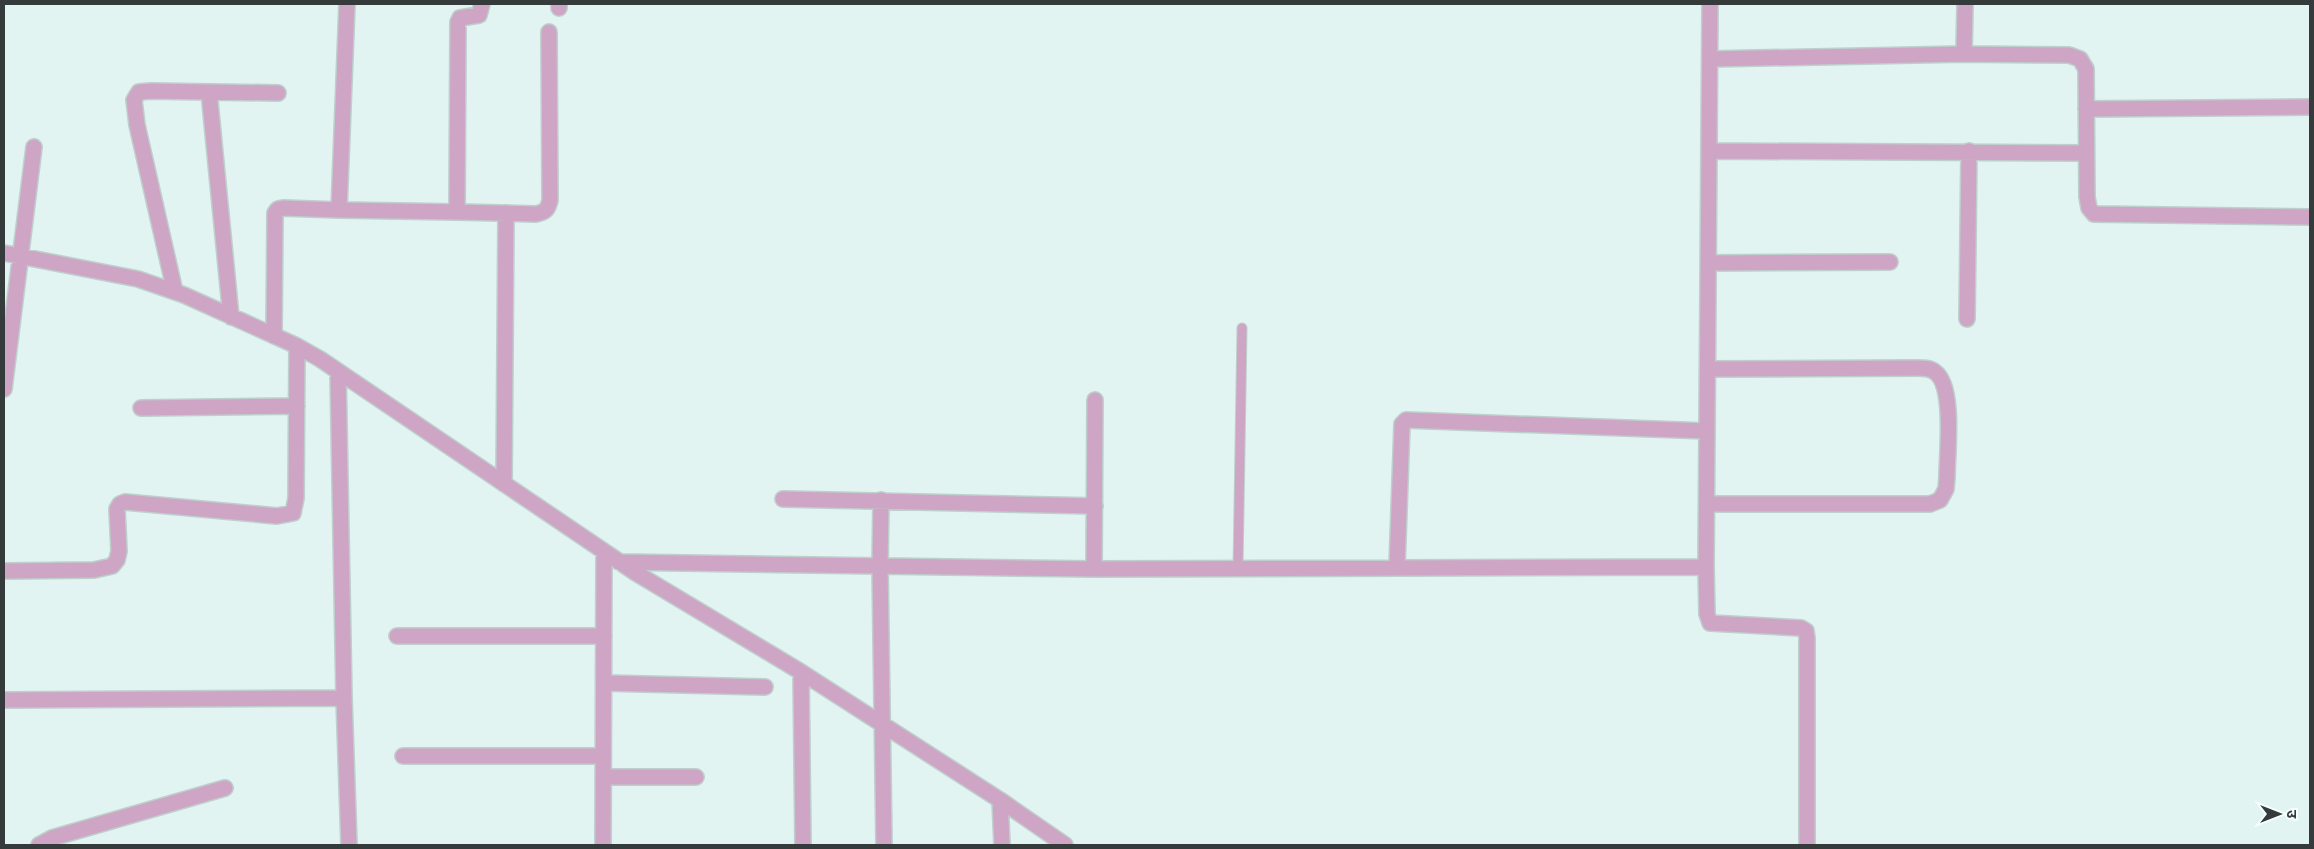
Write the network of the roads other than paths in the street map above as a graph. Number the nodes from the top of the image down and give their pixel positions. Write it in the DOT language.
graph roads {
  1 [pos="347,4"];
  2 [pos="482,4"];
  3 [pos="1710,4"];
  4 [pos="1965,4"];
  5 [pos="549,32"];
  6 [pos="1964,54"];
  7 [pos="1710,59"];
  8 [pos="210,92"];
  9 [pos="278,93"];
  10 [pos="2310,107"];
  11 [pos="2086,109"];
  12 [pos="34,147"];
  13 [pos="1709,151"];
  14 [pos="1969,151"];
  15 [pos="2086,153"];
  16 [pos="339,210"];
  17 [pos="457,212"];
  18 [pos="506,213"];
  19 [pos="2310,218"];
  20 [pos="4,253"];
  21 [pos="20,256"];
  22 [pos="1890,262"];
  23 [pos="1708,263"];
  24 [pos="175,292"];
  25 [pos="231,317"];
  26 [pos="1967,318"];
  27 [pos="1242,328"];
  28 [pos="274,336"];
  29 [pos="297,346"];
  30 [pos="1708,369"];
  31 [pos="338,371"];
  32 [pos="4,389"];
  33 [pos="1095,400"];
  34 [pos="297,406"];
  35 [pos="140,408"];
  36 [pos="1707,431"];
  37 [pos="504,484"];
  38 [pos="782,499"];
  39 [pos="882,500"];
  40 [pos="1707,504"];
  41 [pos="1095,506"];
  42 [pos="604,552"];
  43 [pos="619,562"];
  44 [pos="880,566"];
  45 [pos="1397,566"];
  46 [pos="1706,567"];
  47 [pos="1238,568"];
  48 [pos="1094,569"];
  49 [pos="4,571"];
  50 [pos="397,636"];
  51 [pos="604,636"];
  52 [pos="801,672"];
  53 [pos="604,683"];
  54 [pos="765,687"];
  55 [pos="344,698"];
  56 [pos="4,700"];
  57 [pos="882,724"];
  58 [pos="403,756"];
  59 [pos="603,756"];
  60 [pos="603,778"];
  61 [pos="696,778"];
  62 [pos="225,788"];
  63 [pos="1000,800"];
  64 [pos="39,845"];
  65 [pos="350,845"];
  66 [pos="603,845"];
  67 [pos="803,845"];
  68 [pos="884,845"];
  69 [pos="1002,845"];
  70 [pos="1065,845"];
  71 [pos="1807,845"];
  1 -- 16 [label="street"];
  2 -- 17 [label="street"];
  3 -- 7 [label="street"];
  4 -- 6 [label="street"];
  5 -- 18 [label="street"];
  6 -- 7 [label="street"];
  6 -- 11 [label="street"];
  7 -- 13 [label="street"];
  8 -- 9 [label="street"];
  8 -- 24 [label="street"];
  8 -- 25 [label="street"];
  10 -- 11 [label="street"];
  11 -- 15 [label="street"];
  12 -- 21 [label="street"];
  13 -- 14 [label="street"];
  13 -- 23 [label="street"];
  14 -- 15 [label="street"];
  14 -- 26 [label="street"];
  15 -- 19 [label="street"];
  16 -- 17 [label="street"];
  16 -- 28 [label="street"];
  17 -- 18 [label="street"];
  18 -- 37 [label="street"];
  20 -- 21 [label="street"];
  21 -- 24 [label="street"];
  21 -- 32 [label="street"];
  22 -- 23 [label="street"];
  23 -- 30 [label="street"];
  24 -- 25 [label="street"];
  25 -- 28 [label="street"];
  27 -- 47 [label="lane"];
  28 -- 29 [label="street"];
  29 -- 31 [label="street"];
  29 -- 34 [label="street"];
  30 -- 36 [label="street"];
  30 -- 40 [label="street"];
  31 -- 37 [label="street"];
  31 -- 55 [label="street"];
  33 -- 41 [label="street"];
  34 -- 35 [label="street"];
  34 -- 49 [label="street"];
  36 -- 40 [label="street"];
  36 -- 45 [label="street"];
  37 -- 42 [label="street"];
  38 -- 39 [label="street"];
  39 -- 41 [label="street"];
  39 -- 44 [label="street"];
  40 -- 46 [label="street"];
  41 -- 48 [label="street"];
  42 -- 43 [label="street"];
  42 -- 51 [label="street"];
  43 -- 44 [label="street"];
  43 -- 52 [label="street"];
  44 -- 48 [label="street"];
  44 -- 57 [label="street"];
  45 -- 46 [label="street"];
  45 -- 47 [label="street"];
  46 -- 71 [label="street"];
  47 -- 48 [label="street"];
  50 -- 51 [label="street"];
  51 -- 53 [label="street"];
  52 -- 57 [label="street"];
  52 -- 67 [label="street"];
  53 -- 54 [label="street"];
  53 -- 59 [label="street"];
  55 -- 56 [label="street"];
  55 -- 65 [label="street"];
  57 -- 63 [label="street"];
  57 -- 68 [label="street"];
  58 -- 59 [label="street"];
  59 -- 60 [label="street"];
  60 -- 61 [label="street"];
  60 -- 66 [label="street"];
  62 -- 64 [label="street"];
  63 -- 69 [label="street"];
  63 -- 70 [label="street"];
}
